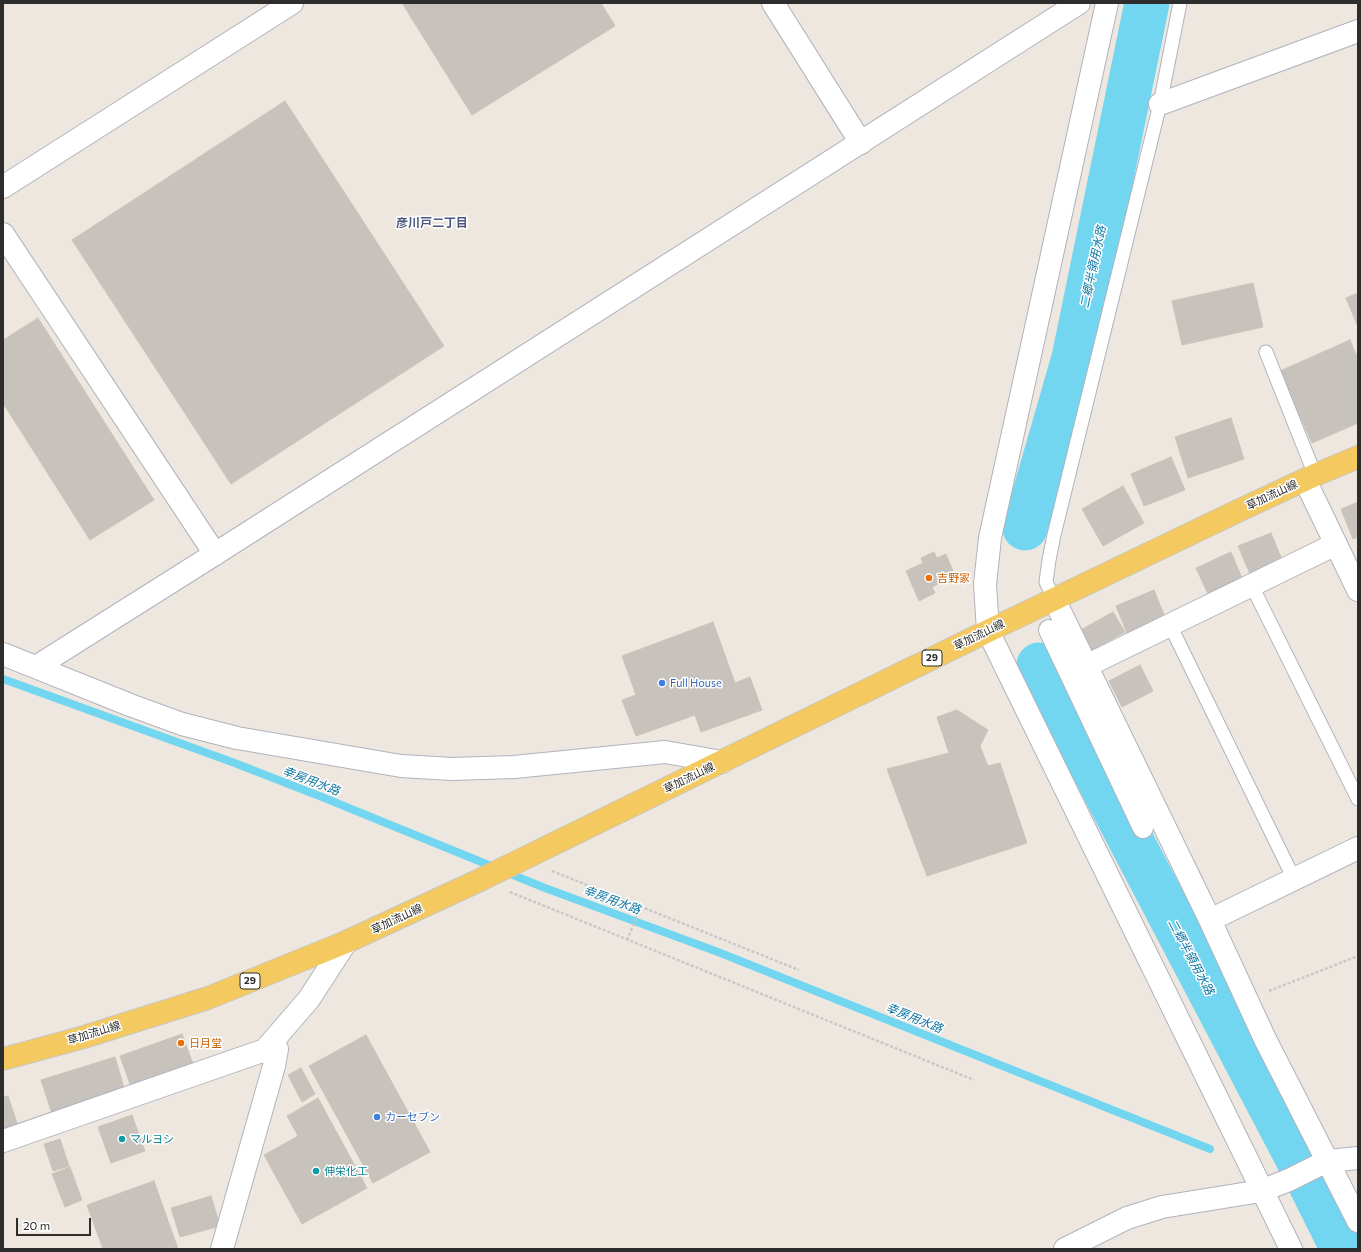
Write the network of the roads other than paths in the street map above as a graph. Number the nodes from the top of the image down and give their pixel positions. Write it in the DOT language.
graph roads {
  1 [pos="292,3"];
  2 [pos="772,3"];
  3 [pos="1079,3"];
  4 [pos="1107,3"];
  5 [pos="1180,3"];
  6 [pos="1358,31"];
  7 [pos="1160,104"];
  8 [pos="861,143"];
  9 [pos="3,188"];
  10 [pos="3,234"];
  11 [pos="1266,352"];
  12 [pos="1358,457"];
  13 [pos="1310,478"];
  14 [pos="1336,544"];
  15 [pos="215,554"];
  16 [pos="1252,586"];
  17 [pos="1358,590"];
  18 [pos="1054,599"];
  19 [pos="1170,625"];
  20 [pos="1049,630"];
  21 [pos="988,631"];
  22 [pos="3,654"];
  23 [pos="1086,666"];
  24 [pos="36,667"];
  25 [pos="722,762"];
  26 [pos="1358,799"];
  27 [pos="1143,828"];
  28 [pos="1358,848"];
  29 [pos="1294,879"];
  30 [pos="1210,920"];
  31 [pos="346,942"];
  32 [pos="273,1041"];
  33 [pos="3,1058"];
  34 [pos="3,1141"];
  35 [pos="1358,1158"];
  36 [pos="1327,1161"];
  37 [pos="1262,1191"];
  38 [pos="1358,1221"];
  39 [pos="222,1249"];
  40 [pos="1065,1249"];
  41 [pos="1291,1249"];
  1 -- 9 [label="street"];
  2 -- 8 [label="street"];
  3 -- 8 [label="street"];
  4 -- 21 [label="street"];
  5 -- 7 [label="lane"];
  6 -- 7 [label="street"];
  7 -- 18 [label="lane"];
  8 -- 15 [label="street"];
  10 -- 15 [label="street"];
  11 -- 13 [label="lane"];
  12 -- 13 [label="main road, 草加流山線 / 29"];
  13 -- 14 [label="street"];
  13 -- 18 [label="main road, 草加流山線 / 29"];
  14 -- 16 [label="street"];
  14 -- 17 [label="street"];
  15 -- 24 [label="street"];
  16 -- 19 [label="street"];
  16 -- 26 [label="lane"];
  18 -- 21 [label="main road, 草加流山線 / 29"];
  18 -- 23 [label="street"];
  19 -- 23 [label="street"];
  19 -- 29 [label="lane"];
  20 -- 27 [label="street"];
  21 -- 25 [label="main road, 草加流山線 / 29"];
  21 -- 37 [label="street"];
  22 -- 24 [label="street"];
  23 -- 30 [label="street"];
  24 -- 25 [label="street"];
  25 -- 31 [label="main road, 草加流山線 / 29"];
  28 -- 29 [label="street"];
  29 -- 30 [label="street"];
  30 -- 36 [label="street"];
  31 -- 32 [label="street"];
  31 -- 33 [label="main road, 草加流山線 / 29"];
  32 -- 34 [label="street"];
  32 -- 39 [label="street"];
  35 -- 36 [label="street"];
  36 -- 37 [label="street"];
  36 -- 38 [label="street"];
  37 -- 40 [label="street"];
  37 -- 41 [label="street"];
}
